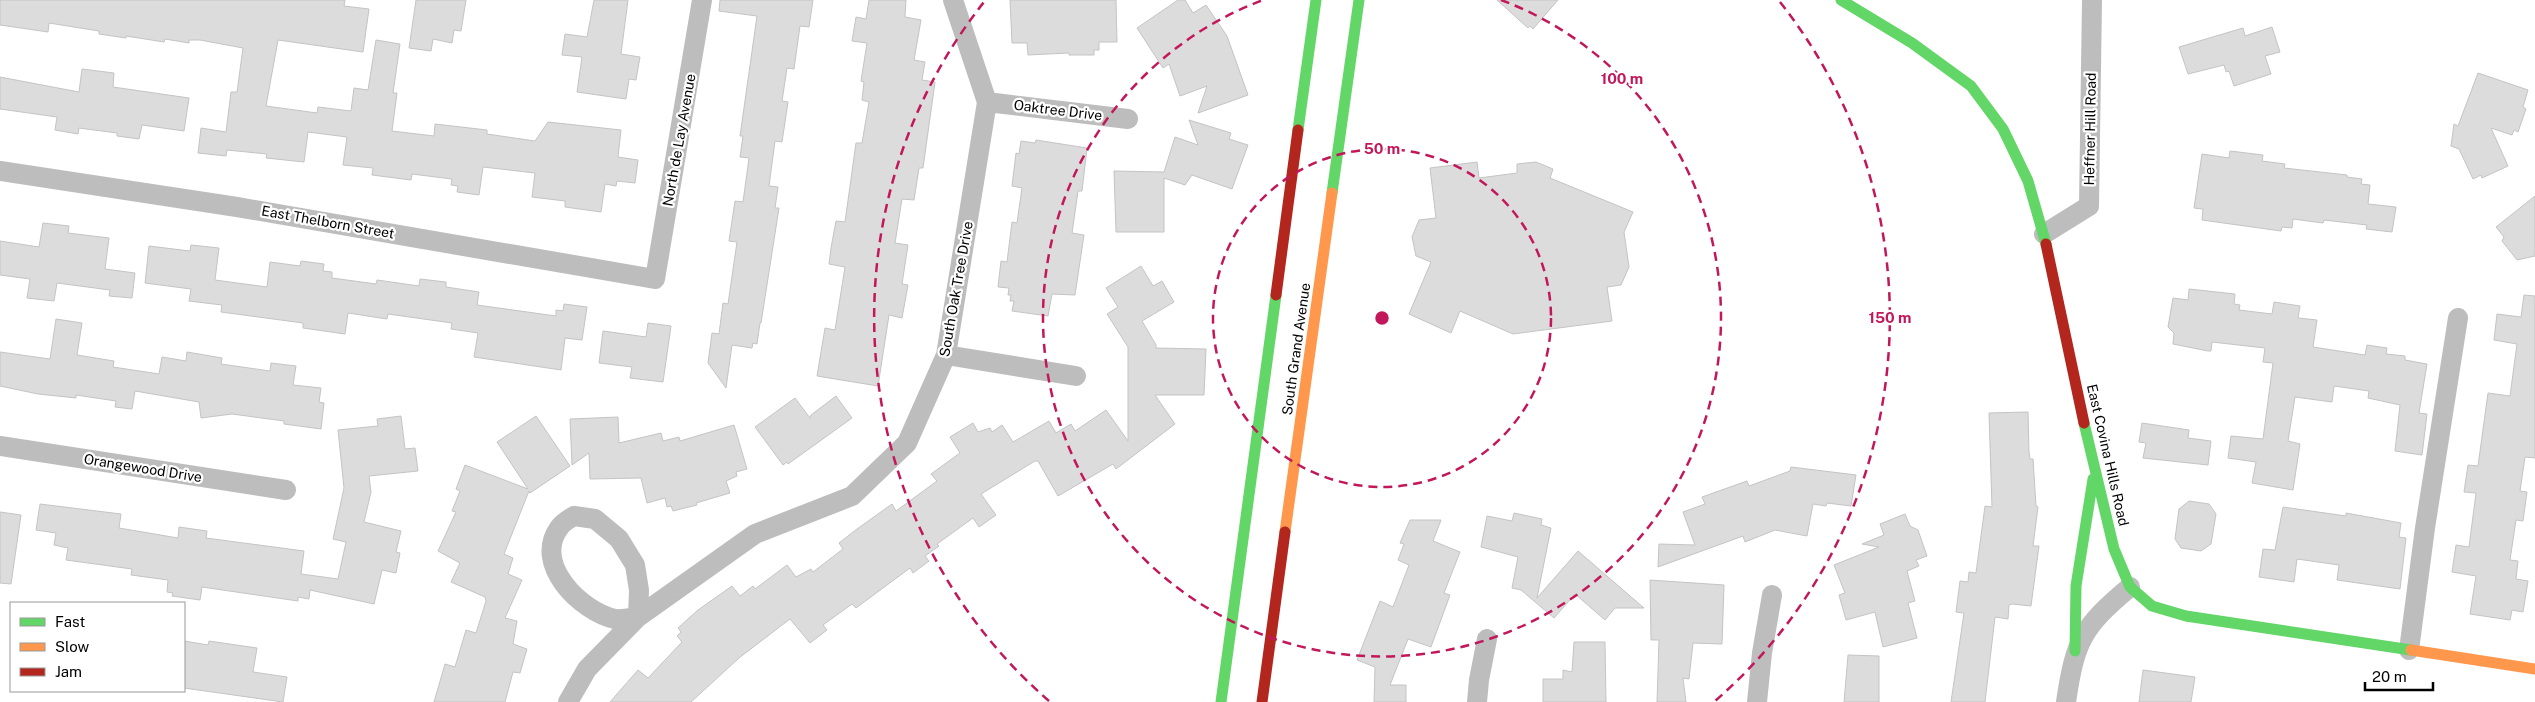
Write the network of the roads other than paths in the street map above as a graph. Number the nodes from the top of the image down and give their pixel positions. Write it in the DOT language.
graph roads {
  1 [pos="702,0"];
  2 [pos="953,0"];
  3 [pos="1316,0"];
  4 [pos="1359,0"];
  5 [pos="1841,0"];
  6 [pos="2092,0"];
  7 [pos="987,102"];
  8 [pos="1128,119"];
  9 [pos="0,171"];
  10 [pos="2044,234"];
  11 [pos="655,279"];
  12 [pos="2458,318"];
  13 [pos="946,355"];
  14 [pos="1076,376"];
  15 [pos="0,446"];
  16 [pos="2094,472"];
  17 [pos="286,490"];
  18 [pos="2130,587"];
  19 [pos="1772,595"];
  20 [pos="638,617"];
  21 [pos="1487,638"];
  22 [pos="2409,650"];
  23 [pos="2075,651"];
  24 [pos="2535,669"];
  25 [pos="568,702"];
  26 [pos="1221,702"];
  27 [pos="1262,702"];
  28 [pos="1477,702"];
  29 [pos="1757,702"];
  30 [pos="2066,702"];
  1 -- 11 [label="street, North de Lay Avenue"];
  2 -- 7 [label="street, South Oak Tree Drive"];
  3 -- 26 [label="main road, South Grand Avenue"];
  4 -- 27 [label="main road, South Grand Avenue"];
  5 -- 10 [label="main road, East Covina Hills Road"];
  6 -- 10 [label="street, Heffner Hill Road"];
  7 -- 8 [label="street, Oaktree Drive"];
  7 -- 13 [label="street, South Oak Tree Drive"];
  9 -- 11 [label="street, East Thelborn Street"];
  10 -- 16 [label="main road, East Covina Hills Road"];
  12 -- 22 [label="street"];
  13 -- 14 [label="street"];
  13 -- 20 [label="street, South Oak Tree Drive"];
  15 -- 17 [label="street, Orangewood Drive"];
  16 -- 18 [label="main road, East Covina Hills Road"];
  16 -- 23 [label="main road"];
  18 -- 22 [label="main road, East Covina Hills Road"];
  18 -- 23 [label="street"];
  19 -- 29 [label="street"];
  20 -- 20 [label="street"];
  20 -- 25 [label="street, South Oak Tree Drive"];
  21 -- 28 [label="street"];
  22 -- 24 [label="main road, East Covina Hills Road"];
  23 -- 30 [label="street"];
}
